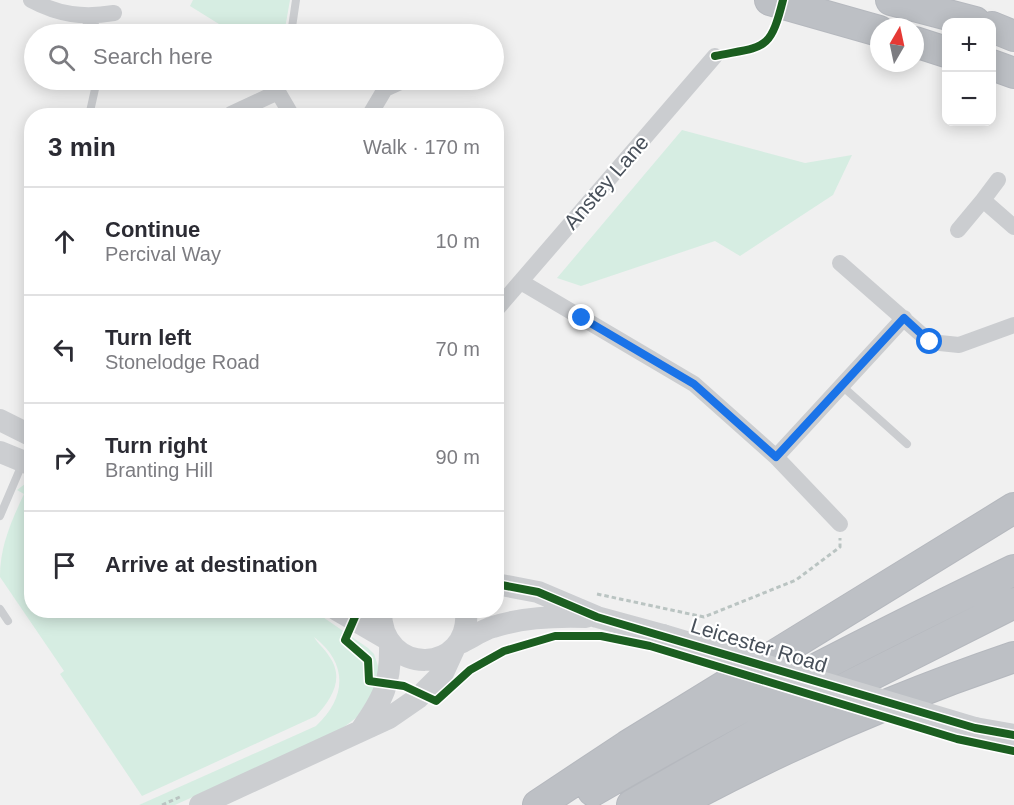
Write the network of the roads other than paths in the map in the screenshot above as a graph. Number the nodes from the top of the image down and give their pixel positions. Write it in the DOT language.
graph roads {
  1 [pos="31,0"];
  2 [pos="296,0"];
  3 [pos="770,0"];
  4 [pos="891,0"];
  5 [pos="927,0"];
  6 [pos="957,18"];
  7 [pos="969,18"];
  8 [pos="97,24"];
  9 [pos="292,24"];
  10 [pos="870,28"];
  11 [pos="924,45"];
  12 [pos="942,51"];
  13 [pos="715,56"];
  14 [pos="996,67"];
  15 [pos="1014,73"];
  16 [pos="95,90"];
  17 [pos="271,90"];
  18 [pos="279,90"];
  19 [pos="379,90"];
  20 [pos="91,108"];
  21 [pos="241,108"];
  22 [pos="288,108"];
  23 [pos="372,108"];
  24 [pos="998,180"];
  25 [pos="983,200"];
  26 [pos="1014,227"];
  27 [pos="958,230"];
  28 [pos="840,263"];
  29 [pos="521,282"];
  30 [pos="504,301"];
  31 [pos="904,318"];
  32 [pos="1014,325"];
  33 [pos="842,386"];
  34 [pos="0,420"];
  35 [pos="24,432"];
  36 [pos="907,444"];
  37 [pos="0,452"];
  38 [pos="776,457"];
  39 [pos="24,463"];
  40 [pos="24,470"];
  41 [pos="1014,508"];
  42 [pos="0,516"];
  43 [pos="840,524"];
  44 [pos="1014,570"];
  45 [pos="504,586"];
  46 [pos="1014,603"];
  47 [pos="0,609"];
  48 [pos="597,617"];
  49 [pos="350,618"];
  50 [pos="381,618"];
  51 [pos="467,618"];
  52 [pos="8,621"];
  53 [pos="388,642"];
  54 [pos="457,646"];
  55 [pos="1014,657"];
  56 [pos="360,731"];
  57 [pos="1014,735"];
  58 [pos="200,805"];
  59 [pos="538,805"];
  60 [pos="570,805"];
  61 [pos="632,805"];
  62 [pos="675,805"];
  1 -- 8 [label="street"];
  2 -- 9 [label="lane"];
  3 -- 10 [label="highway"];
  4 -- 6 [label="highway"];
  5 -- 7 [label="highway"];
  11 -- 12 [label="highway"];
  13 -- 29 [label="street, Anstey Lane"];
  14 -- 15 [label="highway"];
  16 -- 20 [label="lane"];
  17 -- 21 [label="street"];
  18 -- 22 [label="street"];
  19 -- 23 [label="street"];
  24 -- 25 [label="street"];
  25 -- 26 [label="street"];
  25 -- 27 [label="street"];
  28 -- 31 [label="street"];
  29 -- 30 [label="street, Anstey Lane"];
  29 -- 38 [label="street"];
  31 -- 32 [label="street"];
  31 -- 33 [label="street"];
  33 -- 36 [label="lane"];
  33 -- 38 [label="street"];
  34 -- 35 [label="street"];
  37 -- 39 [label="street"];
  38 -- 43 [label="street"];
  40 -- 42 [label="lane"];
  41 -- 59 [label="highway"];
  44 -- 60 [label="highway"];
  45 -- 48 [label="street, Leicester Road"];
  46 -- 61 [label="highway"];
  47 -- 52 [label="lane"];
  48 -- 54 [label="street, Leicester Road"];
  48 -- 57 [label="street, Leicester Road, bridge"];
  49 -- 53 [label="street"];
  50 -- 53 [label="street"];
  51 -- 54 [label="street"];
  53 -- 54 [label="street, Leicester Road"];
  53 -- 56 [label="street"];
  54 -- 56 [label="street"];
  55 -- 62 [label="highway"];
  56 -- 58 [label="street"];
}
